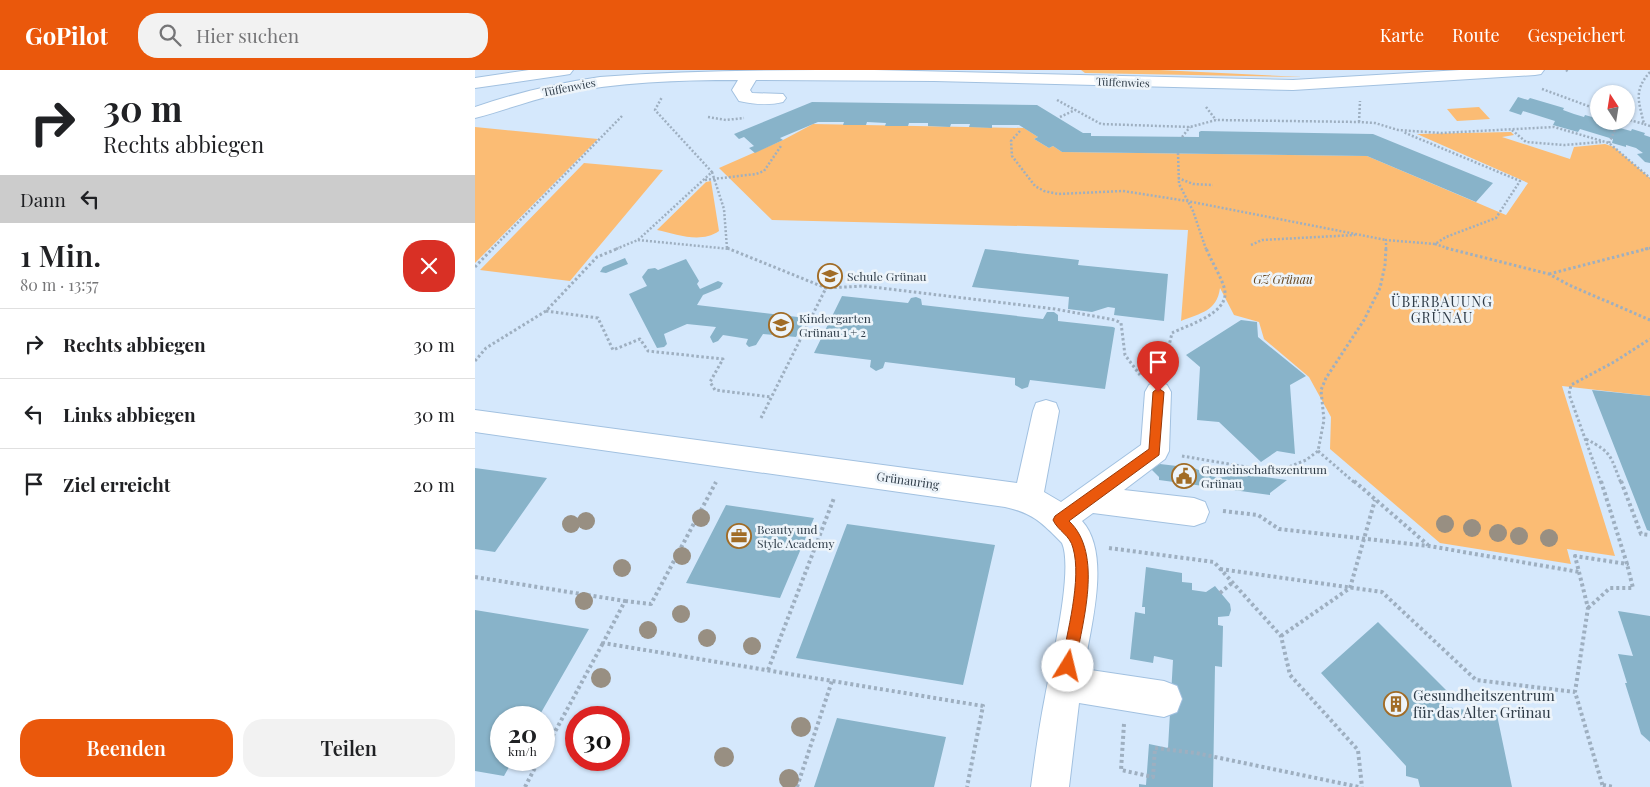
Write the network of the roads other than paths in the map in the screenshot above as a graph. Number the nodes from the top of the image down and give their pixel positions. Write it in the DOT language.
graph roads {
  1 [pos="564,70"];
  2 [pos="1283,70"];
  3 [pos="1315,70"];
  4 [pos="1535,70"];
  5 [pos="660,73"];
  6 [pos="893,73"];
  7 [pos="750,75"];
  8 [pos="1063,75"];
  9 [pos="1384,81"];
  10 [pos="475,83"];
  11 [pos="777,98"];
  12 [pos="1399,98"];
  13 [pos="475,113"];
  14 [pos="1158,392"];
  15 [pos="1046,411"];
  16 [pos="475,421"];
  17 [pos="1017,496"];
  18 [pos="1090,499"];
  19 [pos="1194,512"];
  20 [pos="1059,520"];
  21 [pos="1065,683"];
  22 [pos="1164,698"];
  23 [pos="1050,787"];
  1 -- 10 [label="street"];
  2 -- 3 [label="street"];
  4 -- 9 [label="street, Tüffenwies"];
  5 -- 7 [label="street, Tüffenwies"];
  5 -- 13 [label="street, Tüffenwies"];
  6 -- 7 [label="street, Tüffenwies"];
  6 -- 8 [label="street, Tüffenwies"];
  7 -- 11 [label="street"];
  8 -- 9 [label="street, Tüffenwies"];
  9 -- 12 [label="street"];
  14 -- 18 [label="street"];
  15 -- 17 [label="street"];
  16 -- 17 [label="street, Grünauring"];
  17 -- 20 [label="street, Grünauring"];
  18 -- 19 [label="street"];
  18 -- 20 [label="street"];
  20 -- 21 [label="street, Grünauring"];
  21 -- 22 [label="street"];
  21 -- 23 [label="street, Grünauring"];
}
